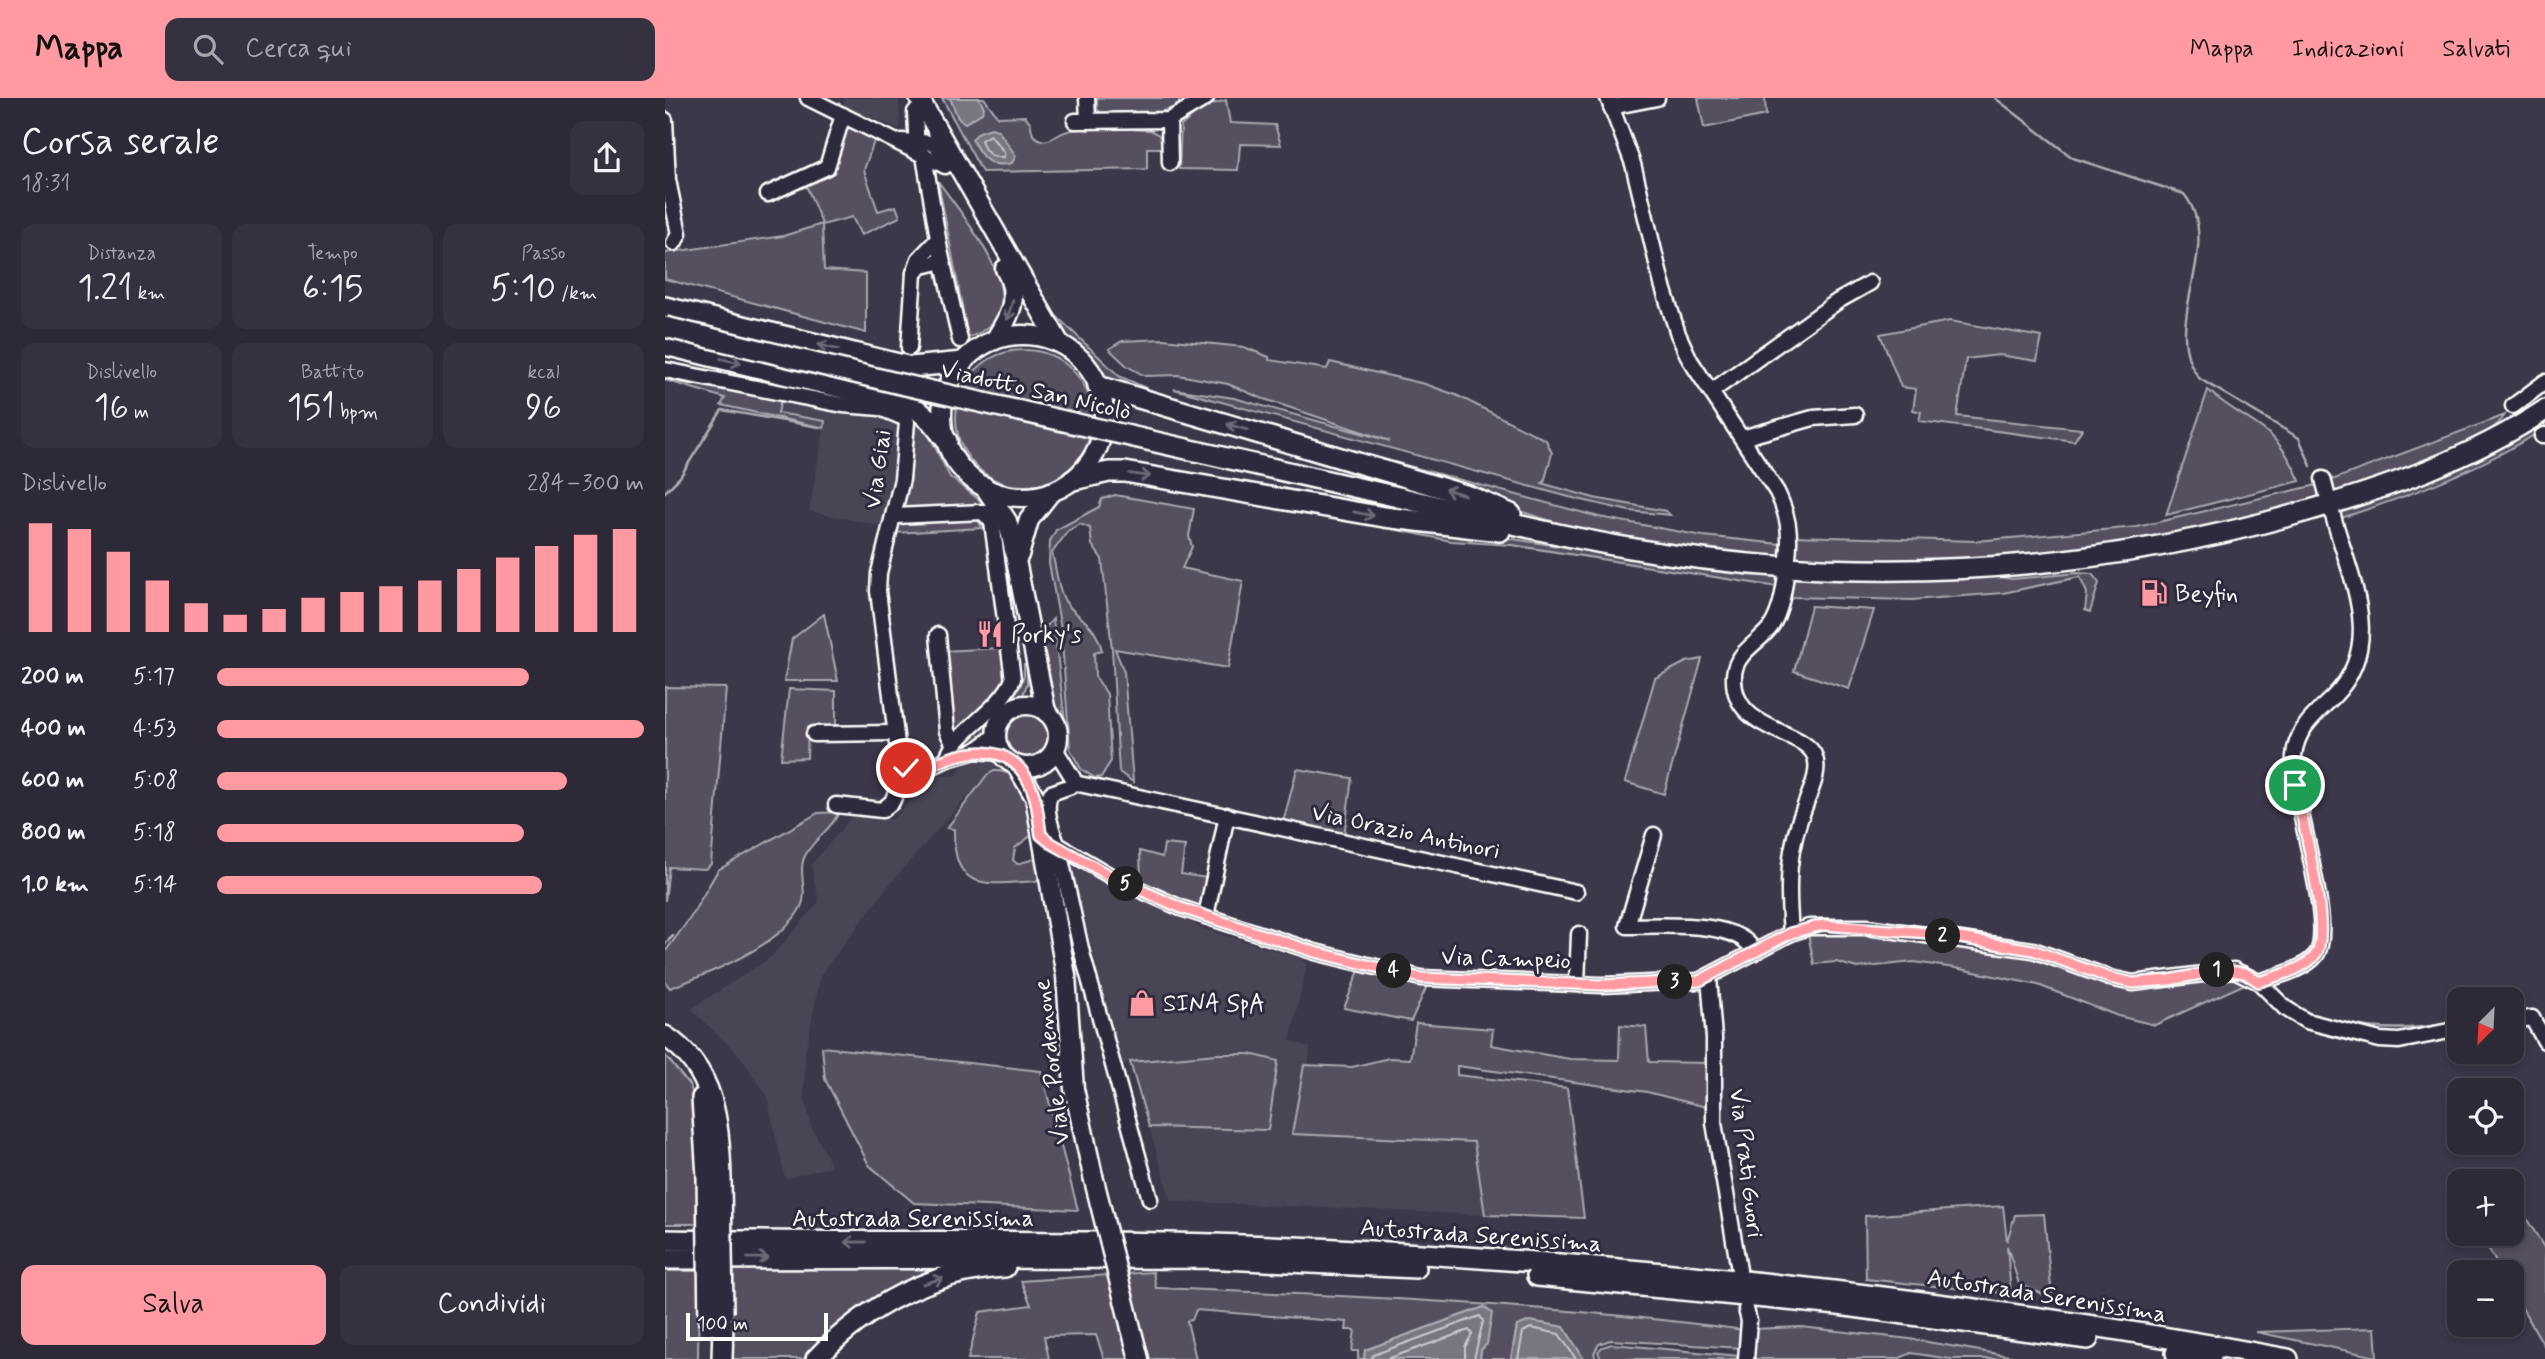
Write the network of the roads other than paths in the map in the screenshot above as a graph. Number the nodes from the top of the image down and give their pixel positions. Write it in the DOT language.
graph roads {
  1 [pos="808,98"];
  2 [pos="1087,98"];
  3 [pos="1206,98"];
  4 [pos="1657,98"];
  5 [pos="1610,103"];
  6 [pos="914,108"];
  7 [pos="843,115"];
  8 [pos="665,120"];
  9 [pos="1169,120"];
  10 [pos="893,139"];
  11 [pos="922,148"];
  12 [pos="1170,163"];
  13 [pos="768,194"];
  14 [pos="985,216"];
  15 [pos="674,243"];
  16 [pos="940,250"];
  17 [pos="914,273"];
  18 [pos="1870,283"];
  19 [pos="665,307"];
  20 [pos="665,327"];
  21 [pos="960,340"];
  22 [pos="995,340"];
  23 [pos="1060,344"];
  24 [pos="665,345"];
  25 [pos="909,348"];
  26 [pos="963,362"];
  27 [pos="665,370"];
  28 [pos="2545,382"];
  29 [pos="1098,386"];
  30 [pos="1712,391"];
  31 [pos="2513,406"];
  32 [pos="2545,410"];
  33 [pos="1855,415"];
  34 [pos="1742,438"];
  35 [pos="947,442"];
  36 [pos="1073,480"];
  37 [pos="2323,480"];
  38 [pos="983,486"];
  39 [pos="1051,492"];
  40 [pos="895,516"];
  41 [pos="1564,534"];
  42 [pos="1788,557"];
  43 [pos="1018,562"];
  44 [pos="1786,574"];
  45 [pos="938,635"];
  46 [pos="1037,664"];
  47 [pos="1022,706"];
  48 [pos="1046,712"];
  49 [pos="895,733"];
  50 [pos="814,734"];
  51 [pos="999,744"];
  52 [pos="954,745"];
  53 [pos="1049,756"];
  54 [pos="947,759"];
  55 [pos="1017,765"];
  56 [pos="904,776"];
  57 [pos="1074,782"];
  58 [pos="1035,797"];
  59 [pos="836,805"];
  60 [pos="1227,815"];
  61 [pos="1654,835"];
  62 [pos="1050,845"];
  63 [pos="1576,892"];
  64 [pos="1206,916"];
  65 [pos="1791,933"];
  66 [pos="1579,934"];
  67 [pos="1754,952"];
  68 [pos="1709,977"];
  69 [pos="2259,982"];
  70 [pos="1577,984"];
  71 [pos="2538,1017"];
  72 [pos="2447,1032"];
  73 [pos="665,1036"];
  74 [pos="2545,1041"];
  75 [pos="665,1047"];
  76 [pos="714,1178"];
  77 [pos="1150,1199"];
  78 [pos="665,1231"];
  79 [pos="665,1240"];
  80 [pos="786,1242"];
  81 [pos="1203,1258"];
  82 [pos="665,1259"];
  83 [pos="1739,1270"];
  84 [pos="1746,1308"];
  85 [pos="716,1325"];
  86 [pos="709,1359"];
  87 [pos="722,1359"];
  88 [pos="817,1359"];
  89 [pos="1139,1359"];
  90 [pos="1746,1359"];
  91 [pos="2211,1359"];
  92 [pos="2288,1359"];
  1 -- 7 [label="street"];
  2 -- 9 [label="street"];
  3 -- 9 [label="street"];
  4 -- 5 [label="street"];
  5 -- 30 [label="street"];
  6 -- 10 [label="street"];
  6 -- 11 [label="main road, Viale Pordenone"];
  6 -- 14 [label="main road, Viale Pordenone"];
  7 -- 10 [label="street"];
  7 -- 13 [label="street"];
  8 -- 15 [label="street"];
  9 -- 12 [label="street"];
  10 -- 11 [label="street"];
  11 -- 14 [label="street, Viale Pordenone"];
  11 -- 16 [label="street"];
  11 -- 22 [label="main road, Viale Pordenone, one-way"];
  14 -- 23 [label="main road, Viale Pordenone"];
  16 -- 17 [label="street"];
  16 -- 17 [label="street"];
  16 -- 21 [label="street"];
  17 -- 25 [label="street"];
  18 -- 30 [label="street"];
  26 -- 19 [label="highway, one-way"];
  20 -- 41 [label="highway, Viadotto San Nicolò, bridge"];
  22 -- 23 [label="main road, Viale Pordenone"];
  22 -- 26 [label="main road, Viale Pordenone"];
  23 -- 29 [label="main road, Viale Pordenone"];
  24 -- 35 [label="highway, one-way"];
  26 -- 35 [label="main road, Viale Pordenone"];
  27 -- 40 [label="street, Via Giai"];
  28 -- 31 [label="street"];
  29 -- 36 [label="main road, Viale Pordenone"];
  41 -- 29 [label="highway, one-way"];
  30 -- 34 [label="street"];
  32 -- 41 [label="highway"];
  33 -- 34 [label="street"];
  34 -- 42 [label="street"];
  35 -- 38 [label="main road, Viale Pordenone"];
  36 -- 39 [label="main road, Viale Pordenone"];
  36 -- 41 [label="highway, one-way"];
  37 -- 69 [label="street"];
  38 -- 39 [label="main road, Viale Pordenone"];
  38 -- 43 [label="main road, Viale Pordenone"];
  39 -- 43 [label="main road, Viale Pordenone"];
  40 -- 49 [label="street, Via Giai"];
  40 -- 52 [label="street"];
  43 -- 46 [label="main road, Viale Pordenone"];
  44 -- 65 [label="street"];
  45 -- 52 [label="street"];
  46 -- 47 [label="main road, Viale Pordenone"];
  46 -- 48 [label="main road, Viale Pordenone"];
  47 -- 48 [label="main road"];
  47 -- 51 [label="main road, Viale Pordenone"];
  48 -- 53 [label="main road, Viale Pordenone"];
  49 -- 50 [label="street"];
  49 -- 56 [label="street, Via Giai"];
  51 -- 54 [label="street"];
  51 -- 55 [label="main road, Viale Pordenone"];
  52 -- 54 [label="street"];
  53 -- 55 [label="main road"];
  53 -- 57 [label="street"];
  53 -- 58 [label="main road, Viale Pordenone"];
  54 -- 56 [label="street"];
  55 -- 58 [label="main road, Viale Pordenone"];
  56 -- 59 [label="street"];
  57 -- 60 [label="street, Via Orazio Antinori"];
  57 -- 62 [label="street"];
  58 -- 62 [label="main road, Viale Pordenone"];
  60 -- 63 [label="street, Via Orazio Antinori"];
  60 -- 64 [label="street"];
  61 -- 67 [label="street"];
  62 -- 64 [label="street, Via Campeio"];
  62 -- 77 [label="street"];
  62 -- 89 [label="main road, Viale Pordenone, bridge"];
  64 -- 70 [label="street, Via Campeio"];
  65 -- 67 [label="street, Via Campeio"];
  65 -- 69 [label="street, Via Campeio"];
  66 -- 70 [label="street"];
  67 -- 68 [label="street, Via Campeio"];
  68 -- 70 [label="street, Via Campeio"];
  68 -- 83 [label="street, Via Prati Guori"];
  69 -- 72 [label="street, Via Campeio"];
  71 -- 74 [label="street"];
  73 -- 76 [label="highway"];
  75 -- 76 [label="highway"];
  76 -- 85 [label="highway, bridge"];
  78 -- 80 [label="highway"];
  79 -- 80 [label="highway, Autostrada Serenissima"];
  92 -- 80 [label="highway, Autostrada Serenissima, one-way"];
  82 -- 81 [label="highway, Autostrada Serenissima, one-way"];
  88 -- 81 [label="highway, one-way"];
  81 -- 91 [label="highway, Autostrada Serenissima"];
  84 -- 90 [label="street"];
  85 -- 86 [label="highway"];
  85 -- 87 [label="highway"];
}
